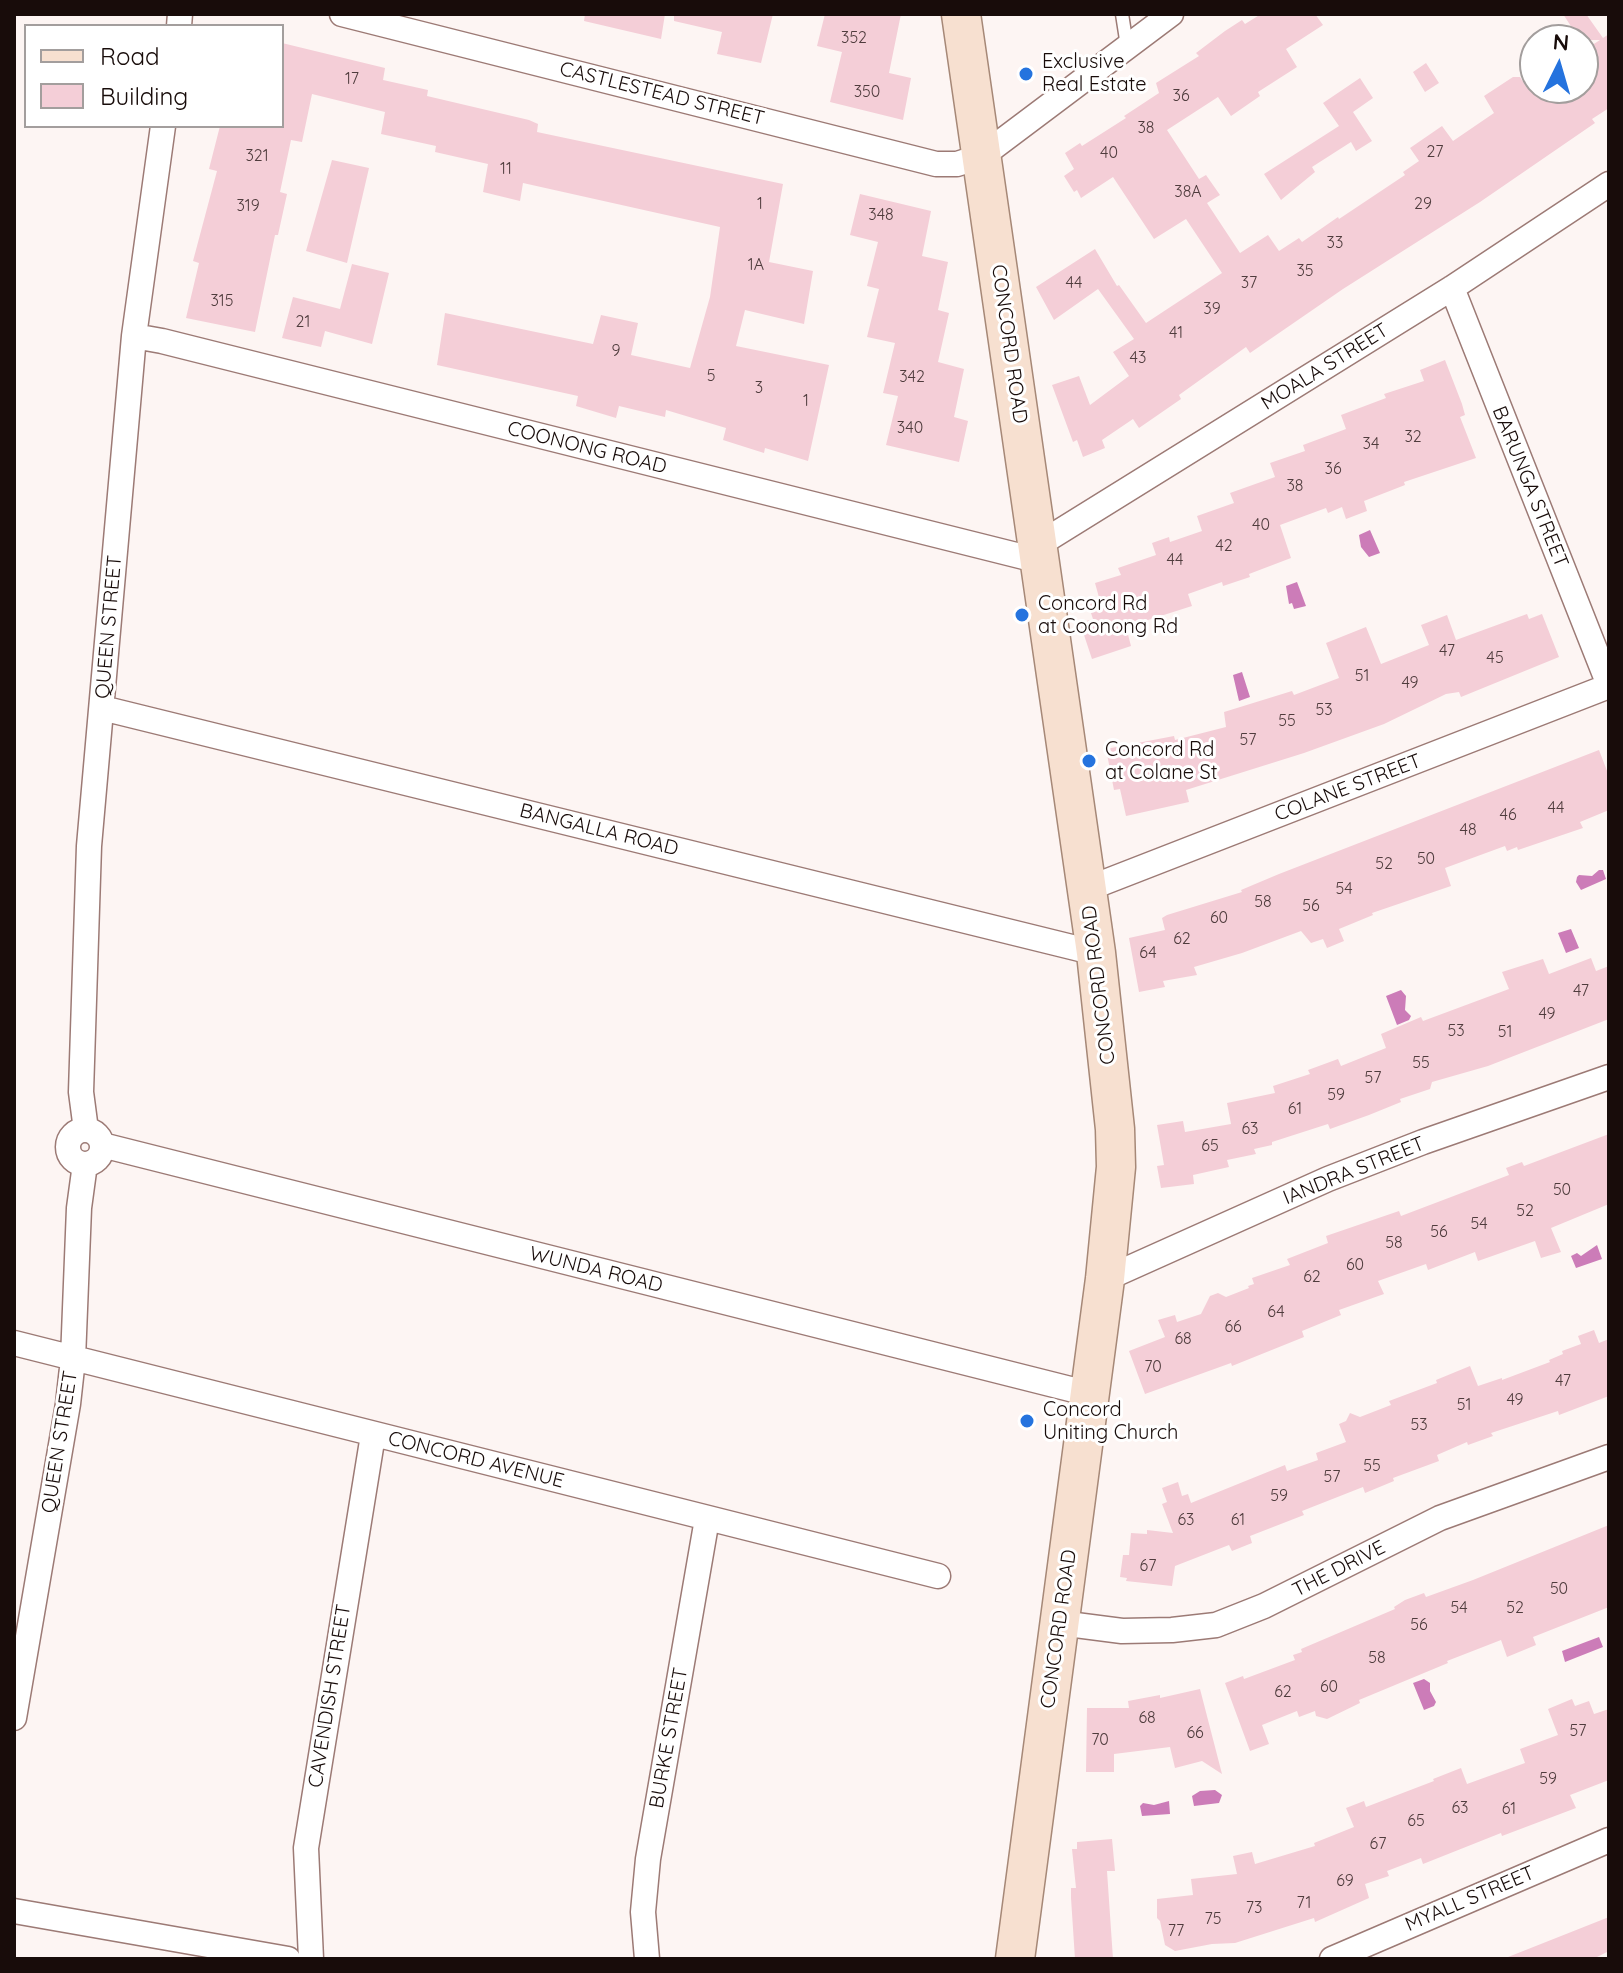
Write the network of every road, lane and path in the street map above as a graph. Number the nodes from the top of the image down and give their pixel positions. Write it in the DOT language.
graph roads {
  1 [pos="342,14"];
  2 [pos="961,14"];
  3 [pos="1122,14"];
  4 [pos="1171,14"];
  5 [pos="1127,48"];
  6 [pos="163,128"];
  7 [pos="982,156"];
  8 [pos="1609,184"];
  9 [pos="1452,288"];
  10 [pos="134,336"];
  11 [pos="1039,553"];
  12 [pos="1609,685"];
  13 [pos="102,708"];
  14 [pos="1087,889"];
  15 [pos="1096,953"];
  16 [pos="1609,1077"];
  17 [pos="94,1138"];
  18 [pos="1105,1279"];
  19 [pos="14,1343"];
  20 [pos="73,1359"];
  21 [pos="1090,1394"];
  22 [pos="373,1435"];
  23 [pos="1609,1457"];
  24 [pos="707,1519"];
  25 [pos="938,1576"];
  26 [pos="1060,1623"];
  27 [pos="14,1718"];
  28 [pos="1609,1840"];
  29 [pos="14,1911"];
  30 [pos="288,1959"];
  31 [pos="311,1959"];
  32 [pos="647,1959"];
  33 [pos="1015,1959"];
  34 [pos="1332,1959"];
  1 -- 7 [label="street, CASTLESTEAD STREET"];
  2 -- 7 [label="main road, CONCORD ROAD"];
  3 -- 5 [label="lane"];
  4 -- 5 [label="street"];
  5 -- 7 [label="street"];
  6 -- 10 [label="street, QUEEN STREET"];
  7 -- 11 [label="main road, CONCORD ROAD"];
  8 -- 9 [label="street, MOALA STREET"];
  9 -- 11 [label="street, MOALA STREET"];
  9 -- 12 [label="street, BARUNGA STREET"];
  10 -- 11 [label="street, COONONG ROAD"];
  10 -- 13 [label="street, QUEEN STREET"];
  11 -- 14 [label="main road, CONCORD ROAD"];
  12 -- 14 [label="street, COLANE STREET"];
  13 -- 15 [label="street, BANGALLA ROAD"];
  13 -- 17 [label="street, QUEEN STREET"];
  14 -- 15 [label="main road, CONCORD ROAD"];
  15 -- 18 [label="main road, CONCORD ROAD"];
  16 -- 18 [label="street, IANDRA STREET"];
  17 -- 20 [label="street, QUEEN STREET"];
  17 -- 21 [label="street, WUNDA ROAD"];
  18 -- 21 [label="main road, CONCORD ROAD"];
  19 -- 20 [label="street, CONCORD AVENUE"];
  20 -- 22 [label="street, CONCORD AVENUE"];
  20 -- 27 [label="street, QUEEN STREET"];
  21 -- 26 [label="main road, CONCORD ROAD"];
  22 -- 24 [label="street, CONCORD AVENUE"];
  22 -- 31 [label="street, CAVENDISH STREET"];
  23 -- 26 [label="street, THE DRIVE"];
  24 -- 25 [label="street, CONCORD AVENUE"];
  24 -- 32 [label="street, BURKE STREET"];
  26 -- 33 [label="main road, CONCORD ROAD"];
  28 -- 34 [label="street, MYALL STREET"];
  29 -- 30 [label="street"];
}
